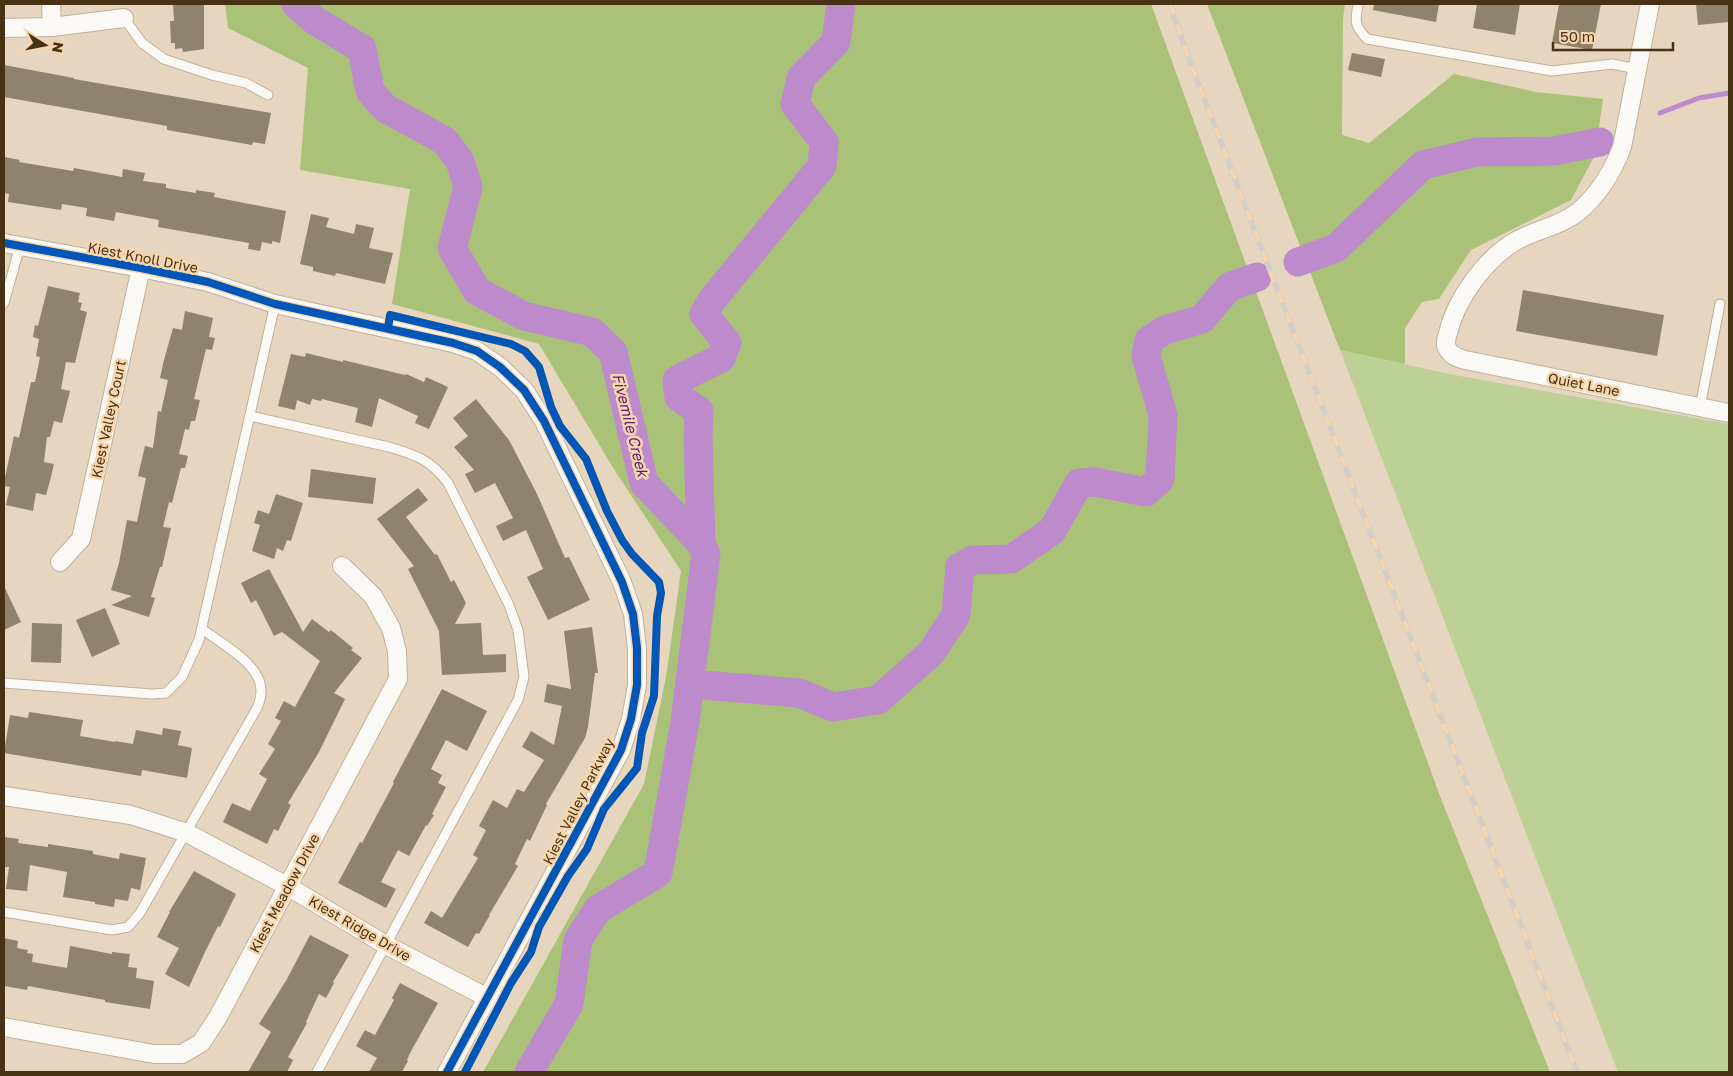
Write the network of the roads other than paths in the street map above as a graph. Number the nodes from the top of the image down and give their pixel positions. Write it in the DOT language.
graph roads {
  1 [pos="51,4"];
  2 [pos="1358,4"];
  3 [pos="1650,4"];
  4 [pos="124,18"];
  5 [pos="52,27"];
  6 [pos="4,28"];
  7 [pos="1637,69"];
  8 [pos="268,95"];
  9 [pos="12,245"];
  10 [pos="141,268"];
  11 [pos="4,303"];
  12 [pos="275,304"];
  13 [pos="1720,304"];
  14 [pos="1700,407"];
  15 [pos="1729,413"];
  16 [pos="250,416"];
  17 [pos="60,562"];
  18 [pos="342,566"];
  19 [pos="202,629"];
  20 [pos="4,683"];
  21 [pos="4,796"];
  22 [pos="186,833"];
  23 [pos="287,886"];
  24 [pos="4,912"];
  25 [pos="386,945"];
  26 [pos="488,998"];
  27 [pos="4,1027"];
  28 [pos="317,1072"];
  29 [pos="447,1072"];
  1 -- 5 [label="street"];
  2 -- 7 [label="lane"];
  3 -- 7 [label="street"];
  4 -- 5 [label="street"];
  4 -- 8 [label="lane"];
  5 -- 6 [label="street"];
  7 -- 14 [label="street, Quiet Lane"];
  9 -- 10 [label="street, Kiest Knoll Drive"];
  9 -- 11 [label="lane"];
  10 -- 12 [label="street, Kiest Knoll Drive"];
  10 -- 17 [label="street, Kiest Valley Court"];
  12 -- 16 [label="lane"];
  12 -- 26 [label="street, Kiest Valley Parkway"];
  13 -- 14 [label="lane"];
  14 -- 15 [label="street, Quiet Lane"];
  16 -- 19 [label="lane"];
  16 -- 25 [label="lane"];
  18 -- 23 [label="street, Kiest Meadow Drive"];
  19 -- 20 [label="lane"];
  19 -- 22 [label="lane"];
  21 -- 22 [label="street, Kiest Ridge Drive"];
  22 -- 23 [label="street, Kiest Ridge Drive"];
  22 -- 24 [label="lane"];
  23 -- 25 [label="street, Kiest Ridge Drive"];
  23 -- 27 [label="street, Kiest Meadow Drive"];
  25 -- 26 [label="street, Kiest Ridge Drive"];
  25 -- 28 [label="lane"];
  26 -- 29 [label="street, Kiest Valley Parkway"];
}
